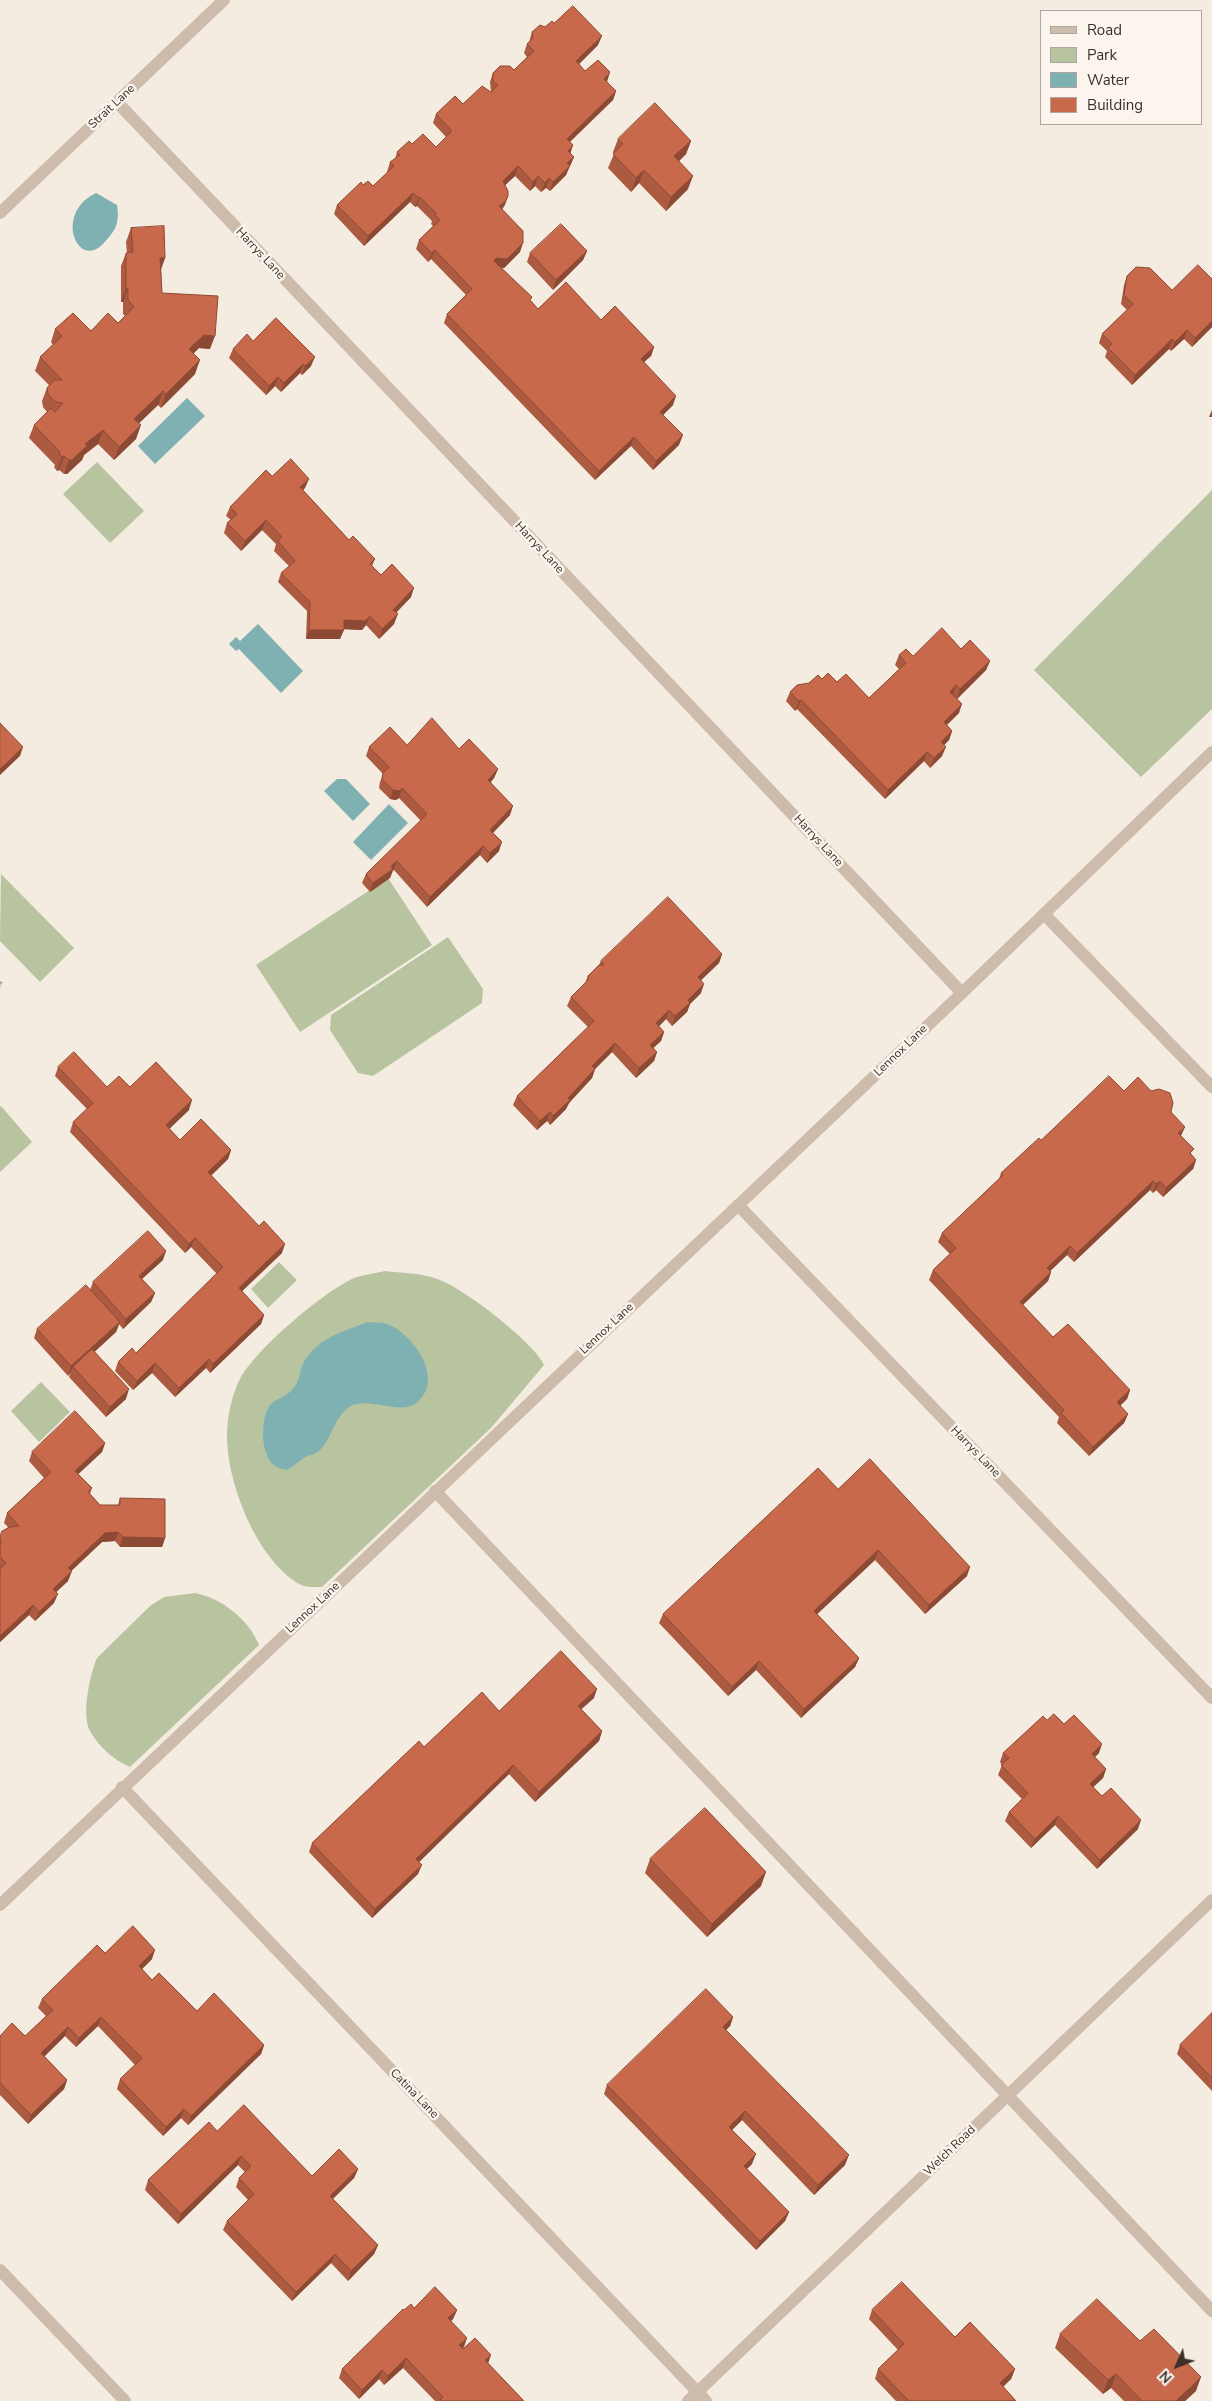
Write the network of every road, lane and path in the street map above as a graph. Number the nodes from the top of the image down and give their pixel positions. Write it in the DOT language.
graph roads {
  1 [pos="224,0"];
  2 [pos="117,102"];
  3 [pos="0,213"];
  4 [pos="1212,752"];
  5 [pos="1044,914"];
  6 [pos="0,982"];
  7 [pos="0,986"];
  8 [pos="962,993"];
  9 [pos="1212,1087"];
  10 [pos="738,1205"];
  11 [pos="435,1491"];
  12 [pos="1212,1698"];
  13 [pos="122,1787"];
  14 [pos="1212,1900"];
  15 [pos="0,1905"];
  16 [pos="1007,2096"];
  17 [pos="0,2270"];
  18 [pos="1212,2311"];
  19 [pos="697,2398"];
  20 [pos="125,2401"];
  1 -- 2 [label="street, Strait Lane"];
  2 -- 3 [label="street, Strait Lane"];
  2 -- 8 [label="street, Harrys Lane"];
  4 -- 5 [label="street, Lennox Lane"];
  5 -- 8 [label="street, Lennox Lane"];
  5 -- 9 [label="street"];
  6 -- 7 [label="path"];
  8 -- 10 [label="street, Lennox Lane"];
  10 -- 11 [label="street, Lennox Lane"];
  10 -- 12 [label="street, Harrys Lane"];
  11 -- 13 [label="street, Lennox Lane"];
  11 -- 16 [label="street"];
  13 -- 15 [label="street, Lennox Lane"];
  13 -- 19 [label="street, Catina Lane"];
  14 -- 16 [label="street, Welch Road"];
  16 -- 18 [label="street"];
  16 -- 19 [label="street, Welch Road"];
  17 -- 20 [label="street"];
}
